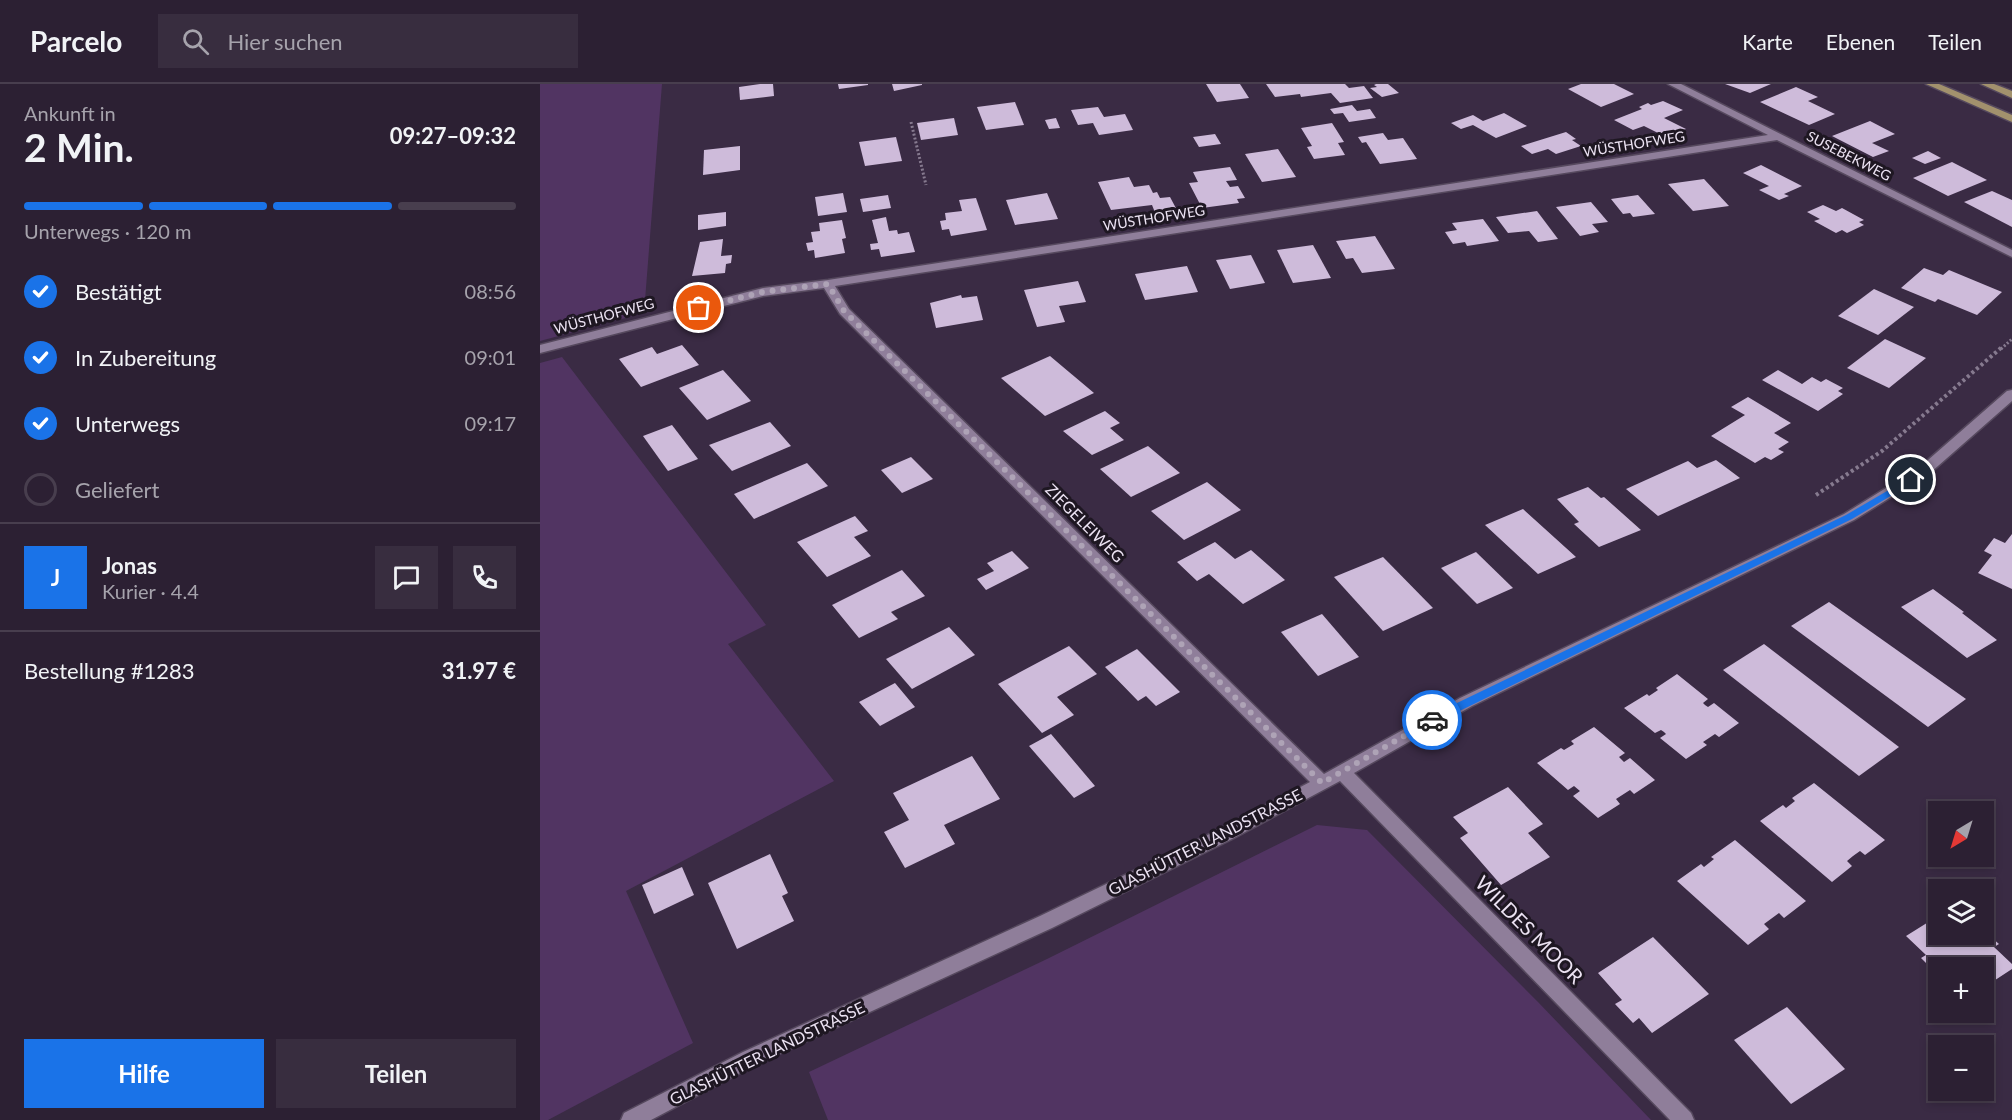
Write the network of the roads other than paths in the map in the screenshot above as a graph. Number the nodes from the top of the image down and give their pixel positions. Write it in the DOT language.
graph roads {
  1 [pos="1673,84"];
  2 [pos="1931,84"];
  3 [pos="1986,84"];
  4 [pos="2012,95"];
  5 [pos="2012,119"];
  6 [pos="1777,137"];
  7 [pos="2012,254"];
  8 [pos="828,284"];
  9 [pos="540,349"];
  10 [pos="2012,394"];
  11 [pos="1342,772"];
  12 [pos="1322,783"];
  13 [pos="631,1120"];
  14 [pos="1684,1120"];
  1 -- 6 [label="street, SUSEBEKWEG"];
  2 -- 5 [label="main road"];
  3 -- 4 [label="main road"];
  6 -- 7 [label="street, SUSEBEKWEG"];
  6 -- 8 [label="street, WÜSTHOFWEG"];
  8 -- 9 [label="street, WÜSTHOFWEG"];
  8 -- 12 [label="street, ZIEGELEIWEG"];
  10 -- 11 [label="street, GLASHÜTTER LANDSTRASSE"];
  11 -- 12 [label="street, GLASHÜTTER LANDSTRASSE"];
  11 -- 14 [label="street, WILDES MOOR"];
  12 -- 13 [label="street, GLASHÜTTER LANDSTRASSE"];
}
